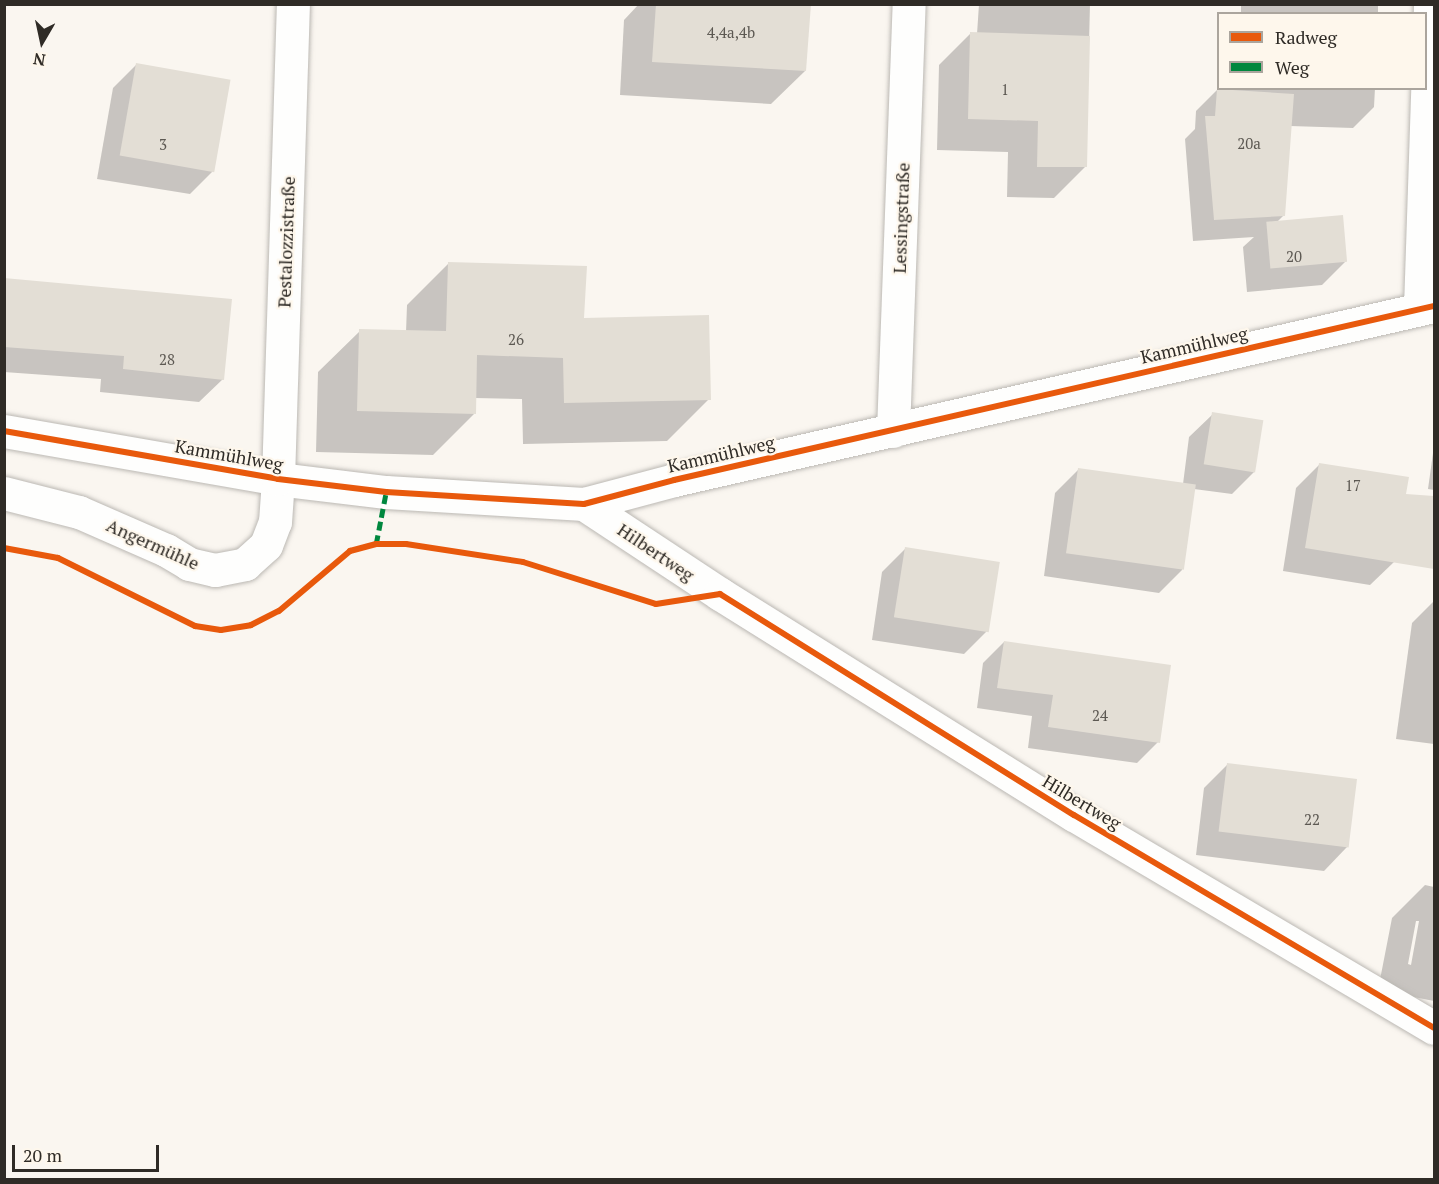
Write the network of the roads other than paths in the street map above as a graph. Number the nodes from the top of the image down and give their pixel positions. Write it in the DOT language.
graph roads {
  1 [pos="293,4"];
  2 [pos="909,4"];
  3 [pos="1430,4"];
  4 [pos="1427,307"];
  5 [pos="4,431"];
  6 [pos="893,431"];
  7 [pos="278,479"];
  8 [pos="4,493"];
  9 [pos="584,504"];
  10 [pos="1434,1028"];
  1 -- 7 [label="street, Pestalozzistraße"];
  2 -- 6 [label="street, Lessingstraße"];
  3 -- 4 [label="street"];
  4 -- 6 [label="street, Kammühlweg"];
  5 -- 7 [label="street, Kammühlweg"];
  6 -- 9 [label="street, Kammühlweg"];
  7 -- 8 [label="street, Angermühle"];
  7 -- 9 [label="street, Kammühlweg"];
  9 -- 10 [label="street, Hilbertweg"];
}
